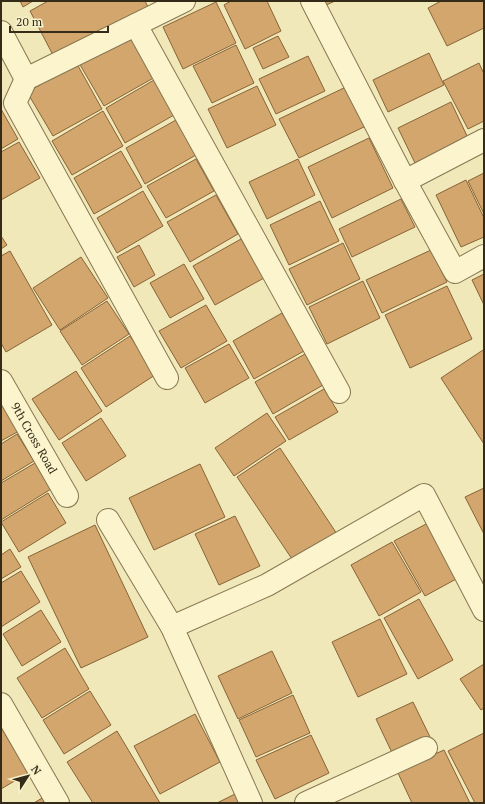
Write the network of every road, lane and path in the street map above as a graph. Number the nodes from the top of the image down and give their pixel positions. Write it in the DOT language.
graph roads {
  1 [pos="312,1"];
  2 [pos="173,3"];
  3 [pos="136,25"];
  4 [pos="1,32"];
  5 [pos="26,79"];
  6 [pos="484,140"];
  7 [pos="405,181"];
  8 [pos="484,256"];
  9 [pos="167,378"];
  10 [pos="1,381"];
  11 [pos="339,392"];
  12 [pos="67,496"];
  13 [pos="108,520"];
  14 [pos="484,610"];
  15 [pos="172,627"];
  16 [pos="1,704"];
  17 [pos="426,748"];
  18 [pos="58,803"];
  19 [pos="251,803"];
  20 [pos="306,803"];
  1 -- 7 [label="street"];
  2 -- 3 [label="street"];
  3 -- 5 [label="street"];
  3 -- 11 [label="street"];
  4 -- 5 [label="street"];
  5 -- 9 [label="street"];
  6 -- 7 [label="street"];
  7 -- 8 [label="street"];
  10 -- 12 [label="street, 9th Cross Road"];
  13 -- 15 [label="street"];
  14 -- 15 [label="street"];
  15 -- 19 [label="street"];
  16 -- 18 [label="street"];
  17 -- 20 [label="street"];
}
